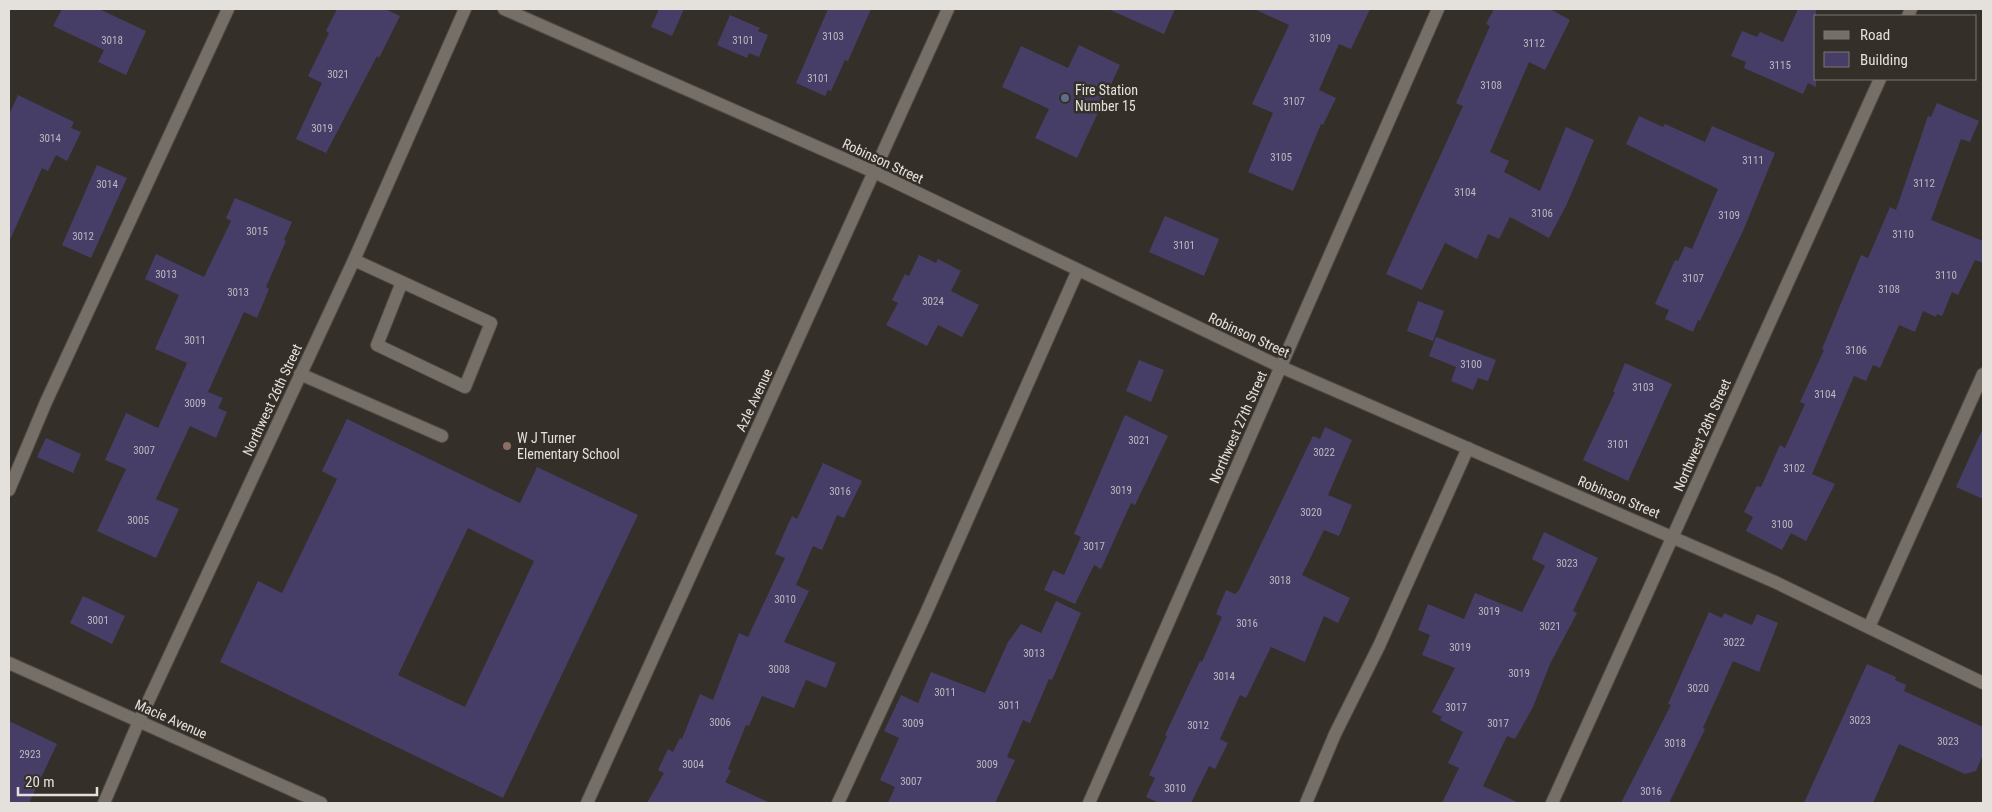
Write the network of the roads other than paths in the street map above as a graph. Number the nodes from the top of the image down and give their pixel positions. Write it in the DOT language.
graph roads {
  1 [pos="228,9"];
  2 [pos="464,9"];
  3 [pos="504,9"];
  4 [pos="948,9"];
  5 [pos="1438,9"];
  6 [pos="1880,80"];
  7 [pos="874,172"];
  8 [pos="354,260"];
  9 [pos="1078,270"];
  10 [pos="402,282"];
  11 [pos="1281,367"];
  12 [pos="300,374"];
  13 [pos="1983,374"];
  14 [pos="442,436"];
  15 [pos="1468,448"];
  16 [pos="9,490"];
  17 [pos="1672,536"];
  18 [pos="1869,627"];
  19 [pos="9,663"];
  20 [pos="1983,683"];
  21 [pos="139,721"];
  22 [pos="104,803"];
  23 [pos="321,803"];
  24 [pos="587,803"];
  25 [pos="838,803"];
  26 [pos="1089,803"];
  27 [pos="1306,803"];
  28 [pos="1552,803"];
  1 -- 16 [label="street"];
  2 -- 8 [label="street, Northwest 26th Street"];
  3 -- 7 [label="street, Robinson Street"];
  4 -- 7 [label="street, Azle Avenue"];
  5 -- 11 [label="street, Northwest 27th Street"];
  6 -- 17 [label="street, Northwest 28th Street"];
  7 -- 9 [label="street, Robinson Street"];
  7 -- 24 [label="street, Azle Avenue"];
  8 -- 10 [label="street"];
  8 -- 12 [label="street, Northwest 26th Street"];
  9 -- 11 [label="street, Robinson Street"];
  9 -- 25 [label="street"];
  10 -- 10 [label="street"];
  11 -- 15 [label="street, Robinson Street"];
  11 -- 26 [label="street, Northwest 27th Street"];
  12 -- 14 [label="street"];
  12 -- 21 [label="street, Northwest 26th Street"];
  13 -- 18 [label="street"];
  15 -- 17 [label="street, Robinson Street"];
  15 -- 27 [label="street"];
  17 -- 18 [label="street, Robinson Street"];
  17 -- 28 [label="street, Northwest 28th Street"];
  18 -- 20 [label="street, Robinson Street"];
  19 -- 21 [label="street, Macie Avenue"];
  21 -- 22 [label="street, Northwest 26th Street"];
  21 -- 23 [label="street, Macie Avenue"];
}
